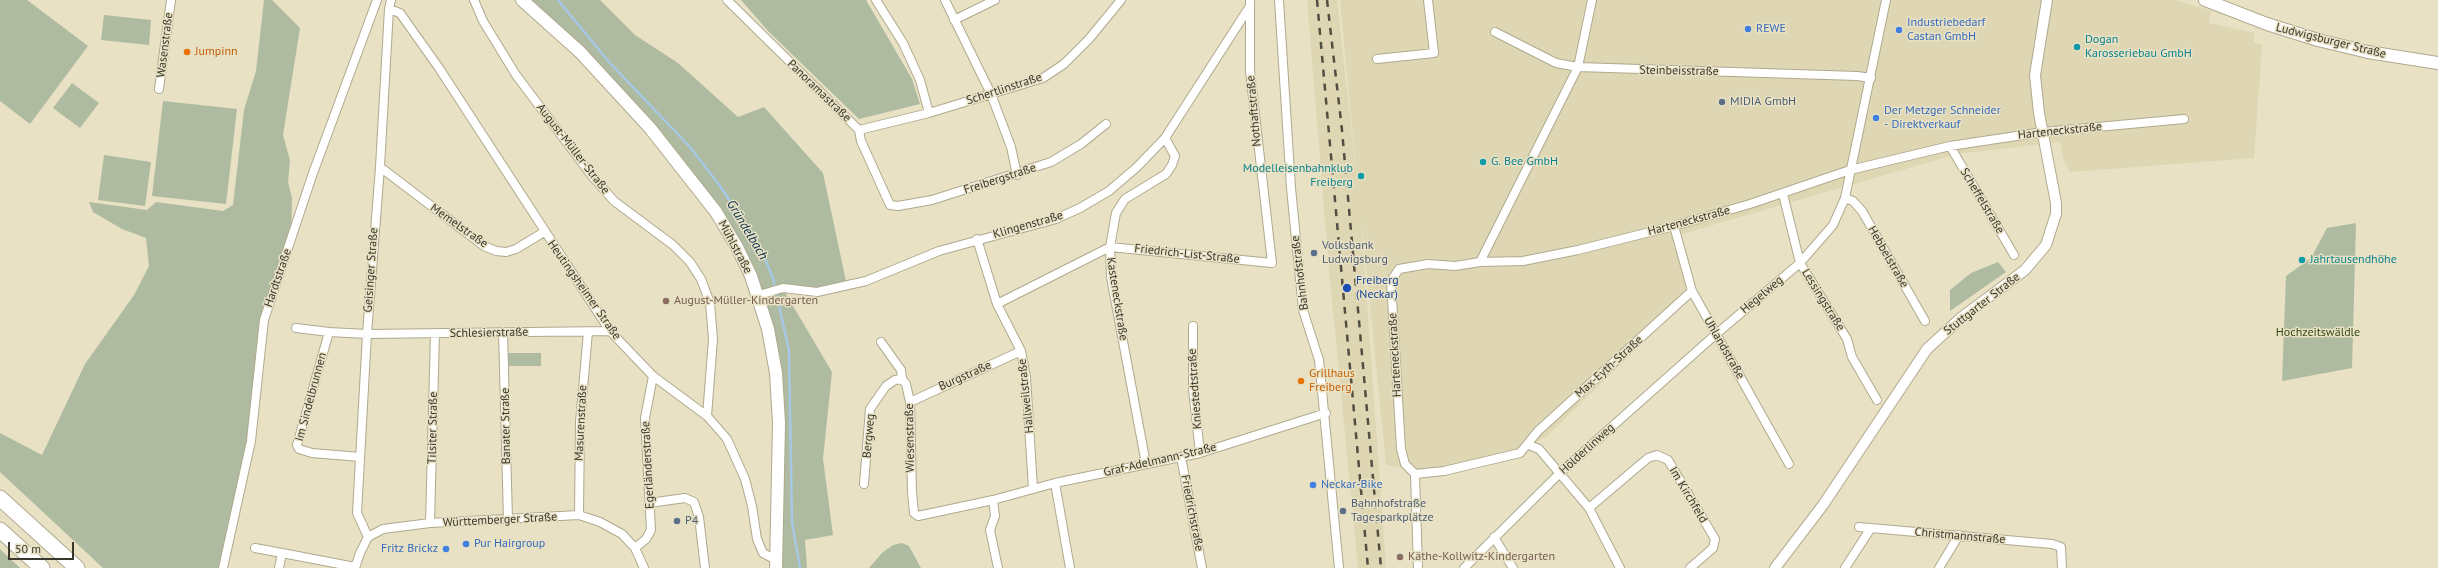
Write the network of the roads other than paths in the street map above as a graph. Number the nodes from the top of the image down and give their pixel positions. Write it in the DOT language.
graph roads {
  1 [pos="171,0"];
  2 [pos="378,0"];
  3 [pos="391,0"];
  4 [pos="474,0"];
  5 [pos="522,0"];
  6 [pos="727,0"];
  7 [pos="876,0"];
  8 [pos="945,0"];
  9 [pos="995,0"];
  10 [pos="1121,0"];
  11 [pos="1279,0"];
  12 [pos="1428,0"];
  13 [pos="1592,0"];
  14 [pos="1886,0"];
  15 [pos="2047,0"];
  16 [pos="2205,0"];
  17 [pos="1249,2"];
  18 [pos="388,8"];
  19 [pos="954,20"];
  20 [pos="1495,32"];
  21 [pos="1377,59"];
  22 [pos="2438,63"];
  23 [pos="1578,67"];
  24 [pos="1870,78"];
  25 [pos="159,89"];
  26 [pos="991,94"];
  27 [pos="929,113"];
  28 [pos="2184,119"];
  29 [pos="1106,124"];
  30 [pos="859,130"];
  31 [pos="2042,132"];
  32 [pos="1166,138"];
  33 [pos="1950,146"];
  34 [pos="380,167"];
  35 [pos="1850,170"];
  36 [pos="1017,174"];
  37 [pos="1783,194"];
  38 [pos="1845,198"];
  39 [pos="886,199"];
  40 [pos="1674,226"];
  41 [pos="544,232"];
  42 [pos="977,239"];
  43 [pos="1110,247"];
  44 [pos="2014,255"];
  45 [pos="1480,262"];
  46 [pos="1272,263"];
  47 [pos="1800,263"];
  48 [pos="1692,291"];
  49 [pos="763,294"];
  50 [pos="997,304"];
  51 [pos="1925,321"];
  52 [pos="1193,326"];
  53 [pos="296,328"];
  54 [pos="610,331"];
  55 [pos="329,332"];
  56 [pos="503,332"];
  57 [pos="588,332"];
  58 [pos="435,333"];
  59 [pos="367,334"];
  60 [pos="1715,335"];
  61 [pos="881,342"];
  62 [pos="1021,351"];
  63 [pos="653,376"];
  64 [pos="902,379"];
  65 [pos="1877,400"];
  66 [pos="910,402"];
  67 [pos="1326,413"];
  68 [pos="707,416"];
  69 [pos="1529,445"];
  70 [pos="1200,453"];
  71 [pos="360,457"];
  72 [pos="1181,457"];
  73 [pos="1146,464"];
  74 [pos="1789,464"];
  75 [pos="1561,472"];
  76 [pos="1415,474"];
  77 [pos="1055,483"];
  78 [pos="864,484"];
  79 [pos="1033,489"];
  80 [pos="0,498"];
  81 [pos="993,500"];
  82 [pos="649,504"];
  83 [pos="1589,508"];
  84 [pos="579,515"];
  85 [pos="918,516"];
  86 [pos="508,520"];
  87 [pos="430,523"];
  88 [pos="1860,527"];
  89 [pos="1872,528"];
  90 [pos="0,530"];
  91 [pos="1958,535"];
  92 [pos="368,537"];
  93 [pos="1494,537"];
  94 [pos="255,548"];
  95 [pos="635,548"];
  96 [pos="282,553"];
  97 [pos="776,564"];
  98 [pos="42,568"];
  99 [pos="77,568"];
  100 [pos="223,568"];
  101 [pos="279,568"];
  102 [pos="355,568"];
  103 [pos="644,568"];
  104 [pos="705,568"];
  105 [pos="998,568"];
  106 [pos="1070,568"];
  107 [pos="1202,568"];
  108 [pos="1339,568"];
  109 [pos="1418,568"];
  110 [pos="1464,568"];
  111 [pos="1513,568"];
  112 [pos="1620,568"];
  113 [pos="1690,568"];
  114 [pos="1775,568"];
  115 [pos="1845,568"];
  116 [pos="1939,568"];
  117 [pos="2062,568"];
  1 -- 25 [label="street, Wasenstraße"];
  2 -- 100 [label="street, Hardtstraße"];
  3 -- 18 [label="street, Geisinger Straße"];
  4 -- 68 [label="street, August-Müller-Straße"];
  5 -- 49 [label="main road, Mühlstraße"];
  6 -- 30 [label="street, Panoramastraße"];
  7 -- 27 [label="street"];
  8 -- 19 [label="street"];
  9 -- 19 [label="street"];
  10 -- 26 [label="street, Schertlinstraße"];
  11 -- 67 [label="street, Bahnhofstraße"];
  12 -- 21 [label="street"];
  13 -- 23 [label="street"];
  14 -- 24 [label="street"];
  15 -- 31 [label="street, Stuttgarter Straße"];
  16 -- 22 [label="main road, Ludwigsburger Straße"];
  17 -- 32 [label="street, Klingenstraße"];
  17 -- 46 [label="street, Nothaftstraße"];
  18 -- 34 [label="street, Geisinger Straße"];
  18 -- 41 [label="street, Heutingsheimer Straße"];
  19 -- 26 [label="street"];
  20 -- 23 [label="street, Steinbeisstraße"];
  23 -- 24 [label="street, Steinbeisstraße"];
  23 -- 45 [label="street"];
  24 -- 35 [label="street"];
  26 -- 27 [label="street, Schertlinstraße"];
  26 -- 36 [label="street"];
  27 -- 30 [label="street, Schertlinstraße"];
  28 -- 31 [label="street, Harteneckstraße"];
  29 -- 36 [label="street, Freibergstraße"];
  30 -- 39 [label="street, Panoramastraße"];
  31 -- 33 [label="street, Harteneckstraße"];
  31 -- 114 [label="street, Stuttgarter Straße"];
  32 -- 42 [label="street, Klingenstraße"];
  32 -- 43 [label="street, Kasteneckstraße"];
  33 -- 35 [label="street, Harteneckstraße"];
  33 -- 44 [label="street, Scheffelstraße"];
  34 -- 41 [label="street, Memelstraße"];
  34 -- 59 [label="street, Geisinger Straße"];
  35 -- 37 [label="street, Harteneckstraße"];
  35 -- 38 [label="street, Hegelweg"];
  36 -- 39 [label="street, Freibergstraße"];
  37 -- 40 [label="street, Harteneckstraße"];
  37 -- 47 [label="street, Lessingstraße"];
  38 -- 47 [label="street, Hegelweg"];
  38 -- 51 [label="street, Hebbelstraße"];
  40 -- 45 [label="street, Harteneckstraße"];
  40 -- 48 [label="street, Uhlandstraße"];
  41 -- 54 [label="street, Heutingsheimer Straße"];
  42 -- 49 [label="street, Klingenstraße"];
  42 -- 50 [label="street, Hallweilstraße"];
  43 -- 46 [label="street, Friedrich-List-Straße"];
  43 -- 50 [label="street"];
  43 -- 73 [label="street, Kasteneckstraße"];
  45 -- 76 [label="street, Harteneckstraße"];
  47 -- 60 [label="street, Hegelweg"];
  47 -- 65 [label="street, Lessingstraße"];
  48 -- 60 [label="street, Uhlandstraße"];
  48 -- 69 [label="street, Max-Eyth-Straße"];
  49 -- 97 [label="main road, Mühlstraße"];
  50 -- 62 [label="street, Hallweilstraße"];
  52 -- 70 [label="street, Kniestedtstraße"];
  53 -- 55 [label="street"];
  54 -- 57 [label="street, Schlesierstraße"];
  54 -- 63 [label="street, Heutingsheimer Straße"];
  55 -- 59 [label="street"];
  55 -- 71 [label="street, Im Sindelbrunnen"];
  56 -- 57 [label="street, Schlesierstraße"];
  56 -- 58 [label="street, Schlesierstraße"];
  56 -- 86 [label="street, Banater Straße"];
  57 -- 84 [label="street, Masurenstraße"];
  58 -- 59 [label="street, Schlesierstraße"];
  58 -- 87 [label="street, Tilsiter Straße"];
  59 -- 71 [label="street, Geisinger Straße"];
  60 -- 74 [label="street, Uhlandstraße"];
  60 -- 75 [label="street, Hölderlinweg"];
  61 -- 64 [label="street, Wiesenstraße"];
  62 -- 66 [label="street, Burgstraße"];
  62 -- 79 [label="street, Hallweilstraße"];
  63 -- 68 [label="street, Heutingsheimer Straße"];
  63 -- 82 [label="street, Egerländerstraße"];
  64 -- 66 [label="street, Wiesenstraße"];
  64 -- 78 [label="street, Bergweg"];
  66 -- 85 [label="street, Wiesenstraße"];
  67 -- 70 [label="street, Graf-Adelmann-Straße"];
  67 -- 108 [label="street, Bahnhofstraße"];
  68 -- 97 [label="street, Heutingsheimer Straße"];
  69 -- 75 [label="street"];
  69 -- 76 [label="street, Max-Eyth-Straße"];
  70 -- 72 [label="street, Graf-Adelmann-Straße"];
  71 -- 92 [label="street, Geisinger Straße"];
  72 -- 73 [label="street, Graf-Adelmann-Straße"];
  72 -- 107 [label="street, Friedrichstraße"];
  73 -- 77 [label="street, Graf-Adelmann-Straße"];
  75 -- 83 [label="street"];
  75 -- 93 [label="street, Hölderlinweg"];
  76 -- 109 [label="street"];
  77 -- 79 [label="street, Graf-Adelmann-Straße"];
  77 -- 106 [label="street"];
  79 -- 81 [label="street, Graf-Adelmann-Straße"];
  80 -- 99 [label="highway"];
  81 -- 85 [label="street, Graf-Adelmann-Straße"];
  81 -- 105 [label="street"];
  82 -- 95 [label="street, Egerländerstraße"];
  82 -- 104 [label="street"];
  83 -- 112 [label="street"];
  83 -- 113 [label="street, Im Kirchfeld"];
  84 -- 86 [label="street, Württemberger Straße"];
  84 -- 95 [label="street, Württemberger Straße"];
  86 -- 87 [label="street, Württemberger Straße"];
  87 -- 92 [label="street, Württemberger Straße"];
  88 -- 89 [label="street, Christmannstraße"];
  89 -- 91 [label="street, Christmannstraße"];
  89 -- 115 [label="street"];
  90 -- 98 [label="highway"];
  91 -- 116 [label="street"];
  91 -- 117 [label="street, Christmannstraße"];
  92 -- 102 [label="street"];
  93 -- 110 [label="street, Hölderlinweg"];
  93 -- 111 [label="street"];
  94 -- 96 [label="street"];
  95 -- 103 [label="street, Württemberger Straße"];
  96 -- 101 [label="street"];
  96 -- 102 [label="street"];
}
